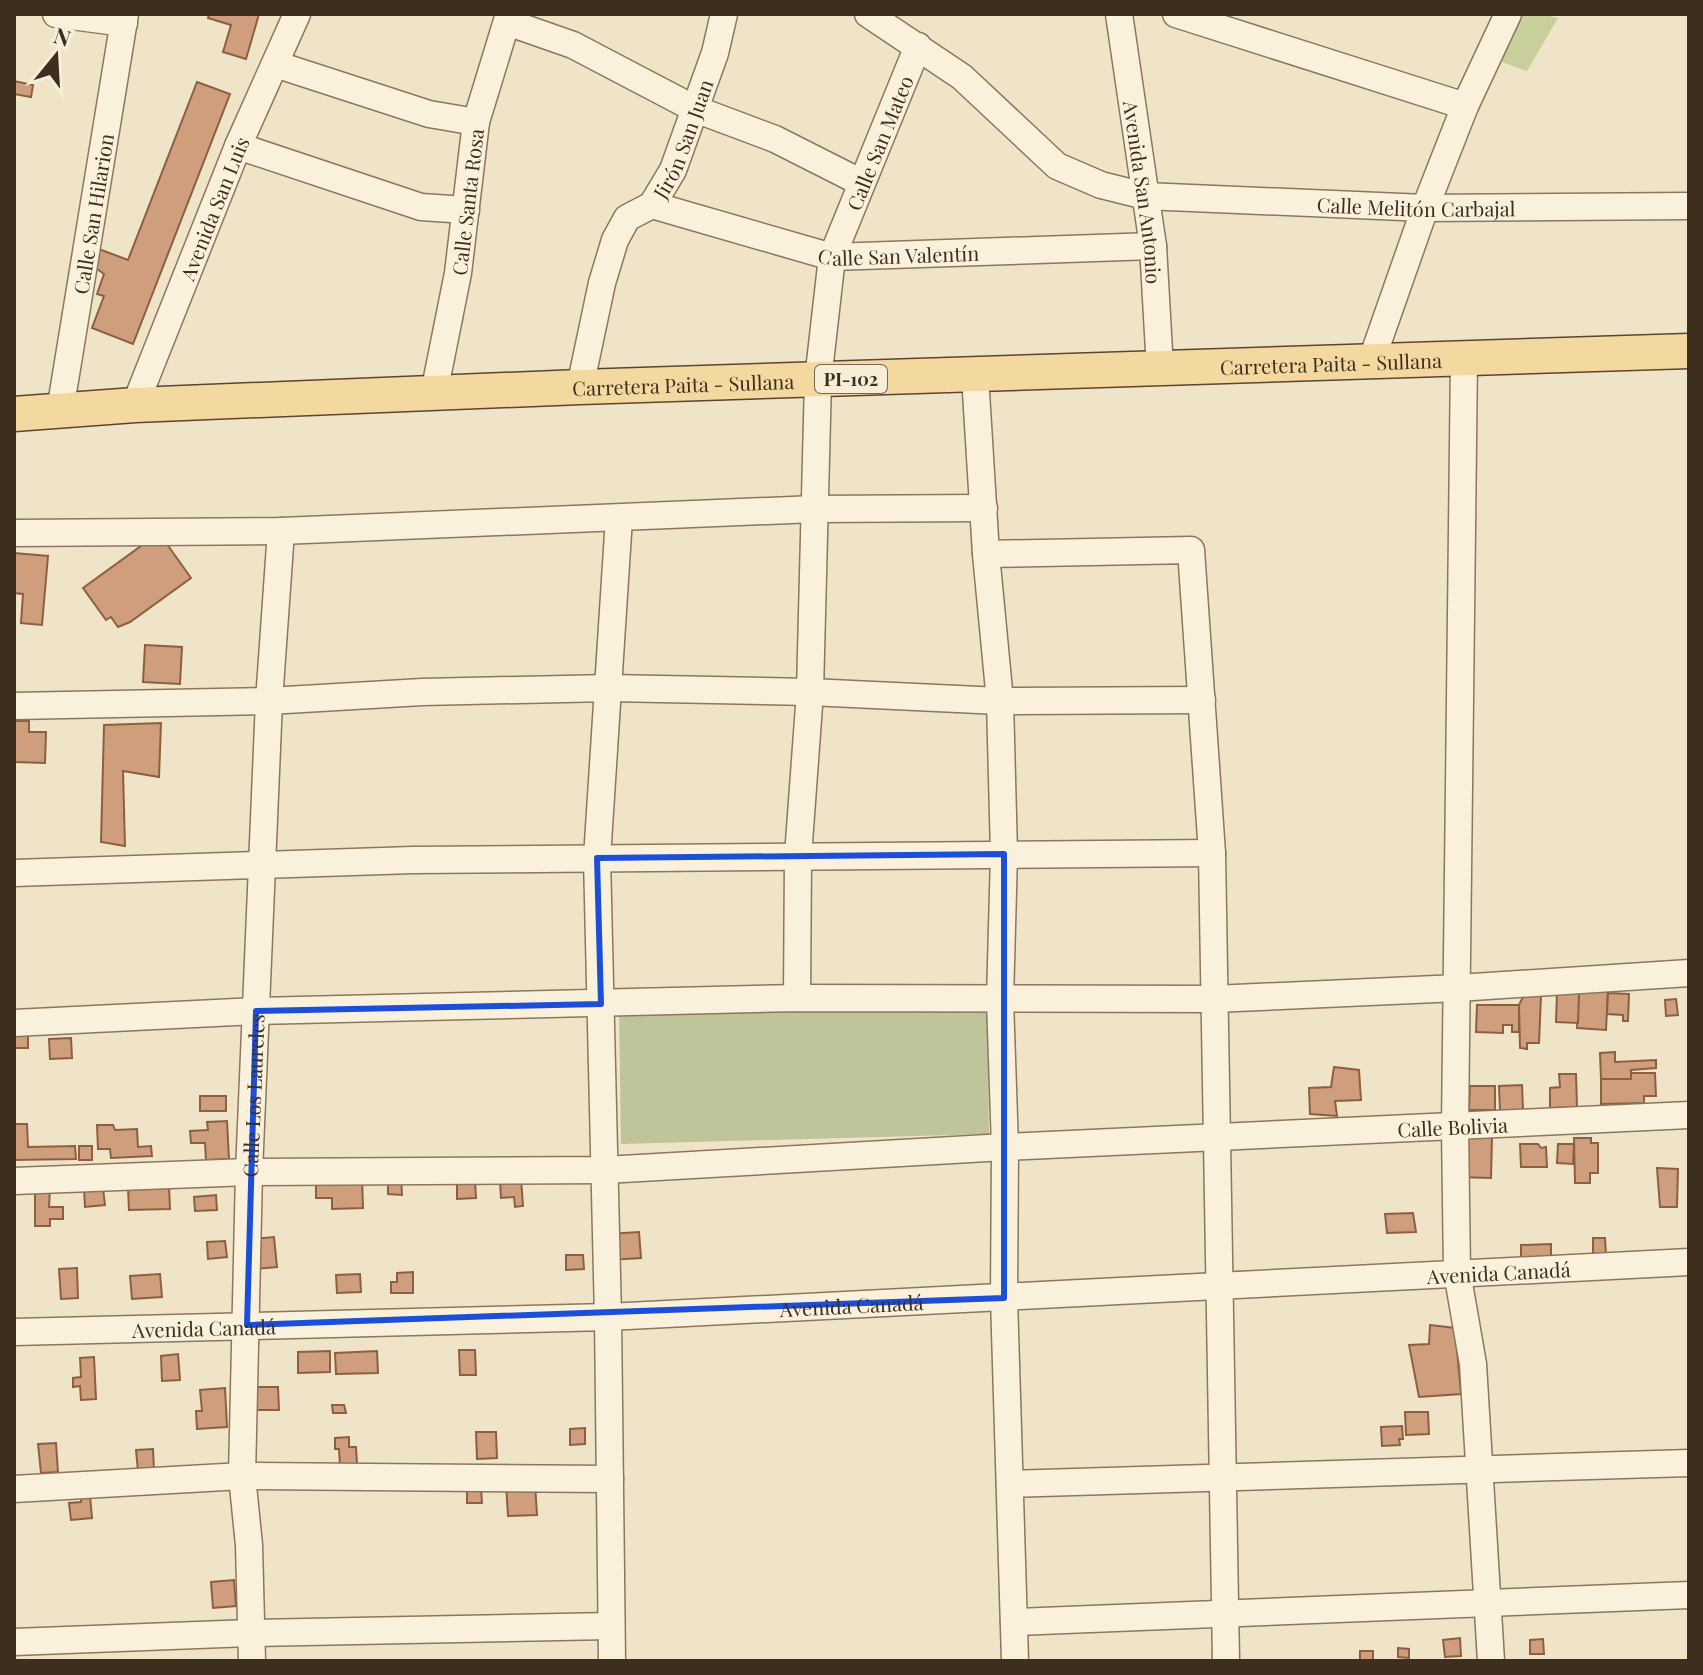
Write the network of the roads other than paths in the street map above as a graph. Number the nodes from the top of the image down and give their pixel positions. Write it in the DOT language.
graph roads {
  1 [pos="56,14"];
  2 [pos="297,14"];
  3 [pos="724,14"];
  4 [pos="868,14"];
  5 [pos="1119,14"];
  6 [pos="1176,14"];
  7 [pos="1508,14"];
  8 [pos="508,18"];
  9 [pos="125,19"];
  10 [pos="918,46"];
  11 [pos="275,64"];
  12 [pos="1465,106"];
  13 [pos="695,109"];
  14 [pos="476,122"];
  15 [pos="238,146"];
  16 [pos="862,183"];
  17 [pos="1145,196"];
  18 [pos="652,205"];
  19 [pos="1689,206"];
  20 [pos="1425,208"];
  21 [pos="466,210"];
  22 [pos="1153,246"];
  23 [pos="832,257"];
  24 [pos="1689,351"];
  25 [pos="1464,358"];
  26 [pos="1371,362"];
  27 [pos="1160,369"];
  28 [pos="975,376"];
  29 [pos="818,380"];
  30 [pos="580,387"];
  31 [pos="434,393"];
  32 [pos="135,405"];
  33 [pos="60,411"];
  34 [pos="14,414"];
  35 [pos="984,508"];
  36 [pos="815,509"];
  37 [pos="619,518"];
  38 [pos="281,531"];
  39 [pos="14,533"];
  40 [pos="986,554"];
  41 [pos="609,688"];
  42 [pos="810,692"];
  43 [pos="1202,700"];
  44 [pos="269,701"];
  45 [pos="1000,701"];
  46 [pos="14,706"];
  47 [pos="1212,853"];
  48 [pos="1004,854"];
  49 [pos="798,856"];
  50 [pos="597,858"];
  51 [pos="262,863"];
  52 [pos="14,873"];
  53 [pos="1689,973"];
  54 [pos="1458,988"];
  55 [pos="797,998"];
  56 [pos="1214,999"];
  57 [pos="1000,1000"];
  58 [pos="601,1004"];
  59 [pos="256,1011"];
  60 [pos="14,1023"];
  61 [pos="1689,1115"];
  62 [pos="1455,1128"];
  63 [pos="1215,1138"];
  64 [pos="1005,1147"];
  65 [pos="605,1170"];
  66 [pos="249,1172"];
  67 [pos="14,1181"];
  68 [pos="1689,1262"];
  69 [pos="1457,1272"];
  70 [pos="1218,1285"];
  71 [pos="1004,1298"];
  72 [pos="608,1317"];
  73 [pos="247,1325"];
  74 [pos="14,1332"];
  75 [pos="1689,1463"];
  76 [pos="1480,1470"];
  77 [pos="242,1476"];
  78 [pos="1222,1478"];
  79 [pos="610,1479"];
  80 [pos="1010,1484"];
  81 [pos="14,1489"];
  82 [pos="1689,1595"];
  83 [pos="1488,1603"];
  84 [pos="1225,1614"];
  85 [pos="1014,1622"];
  86 [pos="610,1626"];
  87 [pos="250,1633"];
  88 [pos="14,1642"];
  89 [pos="252,1661"];
  90 [pos="612,1661"];
  91 [pos="1015,1661"];
  92 [pos="1226,1661"];
  93 [pos="1491,1661"];
  1 -- 9 [label="street"];
  2 -- 11 [label="street, Avenida San Luis"];
  3 -- 13 [label="street, Jirón San Juan"];
  4 -- 10 [label="street, Calle Melitón Carbajal"];
  5 -- 17 [label="street, Avenida San Antonio"];
  6 -- 12 [label="street"];
  7 -- 12 [label="street"];
  8 -- 13 [label="street"];
  8 -- 14 [label="street, Calle Santa Rosa"];
  9 -- 33 [label="street, Calle San Hilarion"];
  10 -- 16 [label="street, Calle San Mateo"];
  10 -- 17 [label="street, Calle Melitón Carbajal"];
  11 -- 14 [label="street"];
  11 -- 15 [label="street, Avenida San Luis"];
  12 -- 20 [label="street"];
  13 -- 16 [label="street"];
  13 -- 18 [label="street, Jirón San Juan"];
  14 -- 21 [label="street, Calle Santa Rosa"];
  15 -- 21 [label="street"];
  15 -- 32 [label="street, Avenida San Luis"];
  16 -- 23 [label="street, Calle San Mateo"];
  17 -- 20 [label="street, Calle Melitón Carbajal"];
  17 -- 22 [label="street, Avenida San Antonio"];
  18 -- 23 [label="street, Calle San Valentín"];
  18 -- 30 [label="street, Jirón San Juan"];
  19 -- 20 [label="street, Calle Melitón Carbajal"];
  20 -- 26 [label="street"];
  21 -- 31 [label="street, Calle Santa Rosa"];
  22 -- 23 [label="street, Calle San Valentín"];
  22 -- 27 [label="street, Avenida San Antonio"];
  23 -- 29 [label="street, Calle San Mateo"];
  24 -- 25 [label="main road, Carretera Paita - Sullana / PI-102"];
  25 -- 26 [label="main road, Carretera Paita - Sullana / PI-102"];
  25 -- 54 [label="street"];
  26 -- 27 [label="main road, Carretera Paita - Sullana / PI-102"];
  27 -- 28 [label="main road, Carretera Paita - Sullana / PI-102"];
  28 -- 29 [label="main road, Carretera Paita - Sullana / PI-102"];
  28 -- 35 [label="street"];
  29 -- 30 [label="main road, Carretera Paita - Sullana / PI-102"];
  29 -- 36 [label="street, Calle San Mateo"];
  30 -- 31 [label="main road, Carretera Paita - Sullana / PI-102"];
  31 -- 32 [label="main road, Carretera Paita - Sullana / PI-102"];
  32 -- 33 [label="main road, Carretera Paita - Sullana / PI-102"];
  33 -- 34 [label="main road, Carretera Paita - Sullana / PI-102"];
  35 -- 36 [label="street"];
  35 -- 40 [label="street"];
  36 -- 37 [label="street"];
  36 -- 42 [label="street, Calle San Mateo"];
  37 -- 38 [label="street"];
  37 -- 41 [label="street"];
  38 -- 39 [label="street"];
  38 -- 44 [label="street, Calle Los Laureles"];
  40 -- 43 [label="street"];
  40 -- 45 [label="street"];
  41 -- 42 [label="street"];
  41 -- 44 [label="street"];
  41 -- 50 [label="street"];
  42 -- 45 [label="street"];
  42 -- 49 [label="street, Calle San Mateo"];
  43 -- 45 [label="street"];
  43 -- 47 [label="street"];
  44 -- 46 [label="street"];
  44 -- 51 [label="street, Calle Los Laureles"];
  45 -- 48 [label="street"];
  47 -- 48 [label="street"];
  47 -- 56 [label="street"];
  48 -- 49 [label="street"];
  48 -- 57 [label="street"];
  49 -- 50 [label="street"];
  49 -- 55 [label="street, Calle San Mateo"];
  50 -- 51 [label="street"];
  50 -- 58 [label="street"];
  51 -- 52 [label="street"];
  51 -- 59 [label="street, Calle Los Laureles"];
  53 -- 54 [label="street"];
  54 -- 56 [label="street"];
  54 -- 62 [label="street"];
  55 -- 57 [label="street"];
  55 -- 58 [label="street"];
  56 -- 57 [label="street"];
  56 -- 63 [label="street"];
  57 -- 64 [label="street"];
  58 -- 59 [label="street"];
  58 -- 65 [label="street"];
  59 -- 60 [label="street"];
  59 -- 66 [label="street, Calle Los Laureles"];
  61 -- 62 [label="street, Calle Bolivia"];
  62 -- 63 [label="street, Calle Bolivia"];
  62 -- 69 [label="street"];
  63 -- 64 [label="street, Calle Bolivia"];
  63 -- 70 [label="street"];
  64 -- 65 [label="street, Calle Bolivia"];
  64 -- 71 [label="street"];
  65 -- 66 [label="street, Calle Bolivia"];
  65 -- 72 [label="street"];
  66 -- 67 [label="street, Calle Bolivia"];
  66 -- 73 [label="street, Calle Los Laureles"];
  68 -- 69 [label="street, Avenida Canadá"];
  69 -- 70 [label="street, Avenida Canadá"];
  69 -- 76 [label="street"];
  70 -- 71 [label="street, Avenida Canadá"];
  70 -- 78 [label="street"];
  71 -- 72 [label="street, Avenida Canadá"];
  71 -- 80 [label="street"];
  72 -- 73 [label="street, Avenida Canadá"];
  72 -- 79 [label="street"];
  73 -- 74 [label="street, Avenida Canadá"];
  73 -- 77 [label="street, Calle Los Laureles"];
  75 -- 76 [label="street"];
  76 -- 78 [label="street"];
  76 -- 83 [label="street"];
  77 -- 79 [label="street"];
  77 -- 81 [label="street"];
  77 -- 87 [label="street, Calle Los Laureles"];
  78 -- 80 [label="street"];
  78 -- 84 [label="street"];
  79 -- 86 [label="street"];
  80 -- 85 [label="street"];
  82 -- 83 [label="street"];
  83 -- 84 [label="street"];
  83 -- 93 [label="street"];
  84 -- 85 [label="street"];
  84 -- 92 [label="street"];
  85 -- 91 [label="street"];
  86 -- 87 [label="street"];
  86 -- 90 [label="street"];
  87 -- 88 [label="street"];
  87 -- 89 [label="street, Calle Los Laureles"];
}
